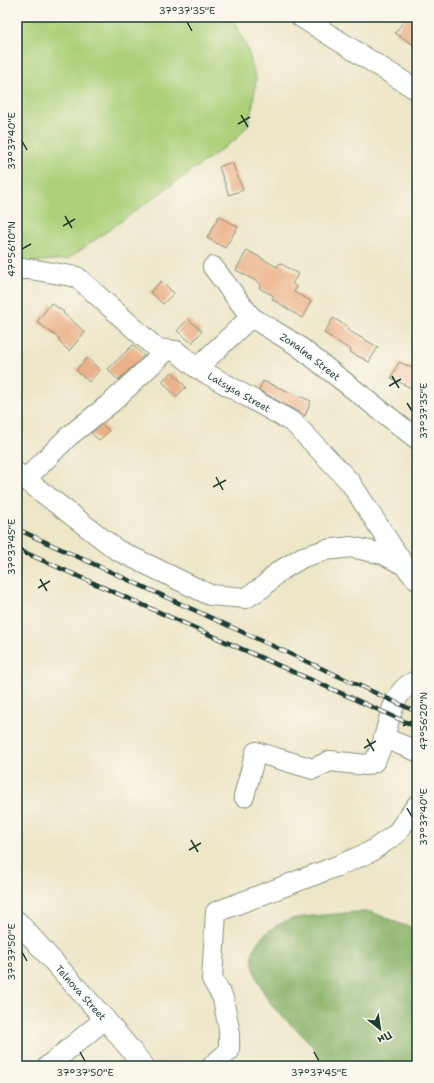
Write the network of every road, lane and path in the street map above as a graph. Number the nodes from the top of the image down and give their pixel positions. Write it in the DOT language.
graph roads {
  1 [pos="301,17"];
  2 [pos="417,90"];
  3 [pos="213,267"];
  4 [pos="17,269"];
  5 [pos="251,317"];
  6 [pos="167,350"];
  7 [pos="197,368"];
  8 [pos="417,439"];
  9 [pos="21,477"];
  10 [pos="404,565"];
  11 [pos="417,580"];
  12 [pos="417,681"];
  13 [pos="384,738"];
  14 [pos="417,751"];
  15 [pos="244,796"];
  16 [pos="417,805"];
  17 [pos="17,921"];
  18 [pos="105,1019"];
  19 [pos="48,1066"];
  20 [pos="144,1066"];
  21 [pos="212,1066"];
  1 -- 2 [label="street"];
  3 -- 5 [label="street, Zonalna Street"];
  4 -- 6 [label="street, Latsysa Street"];
  5 -- 7 [label="street"];
  5 -- 8 [label="street, Zonalna Street"];
  6 -- 7 [label="street, Latsysa Street"];
  6 -- 9 [label="street"];
  7 -- 10 [label="street, Latsysa Street"];
  9 -- 10 [label="street"];
  10 -- 11 [label="street, Latsysa Street"];
  12 -- 13 [label="street"];
  13 -- 14 [label="street"];
  13 -- 15 [label="street"];
  16 -- 21 [label="street"];
  17 -- 18 [label="street, Telnova Street"];
  18 -- 19 [label="street"];
  18 -- 20 [label="street, Telnova Street"];
}
